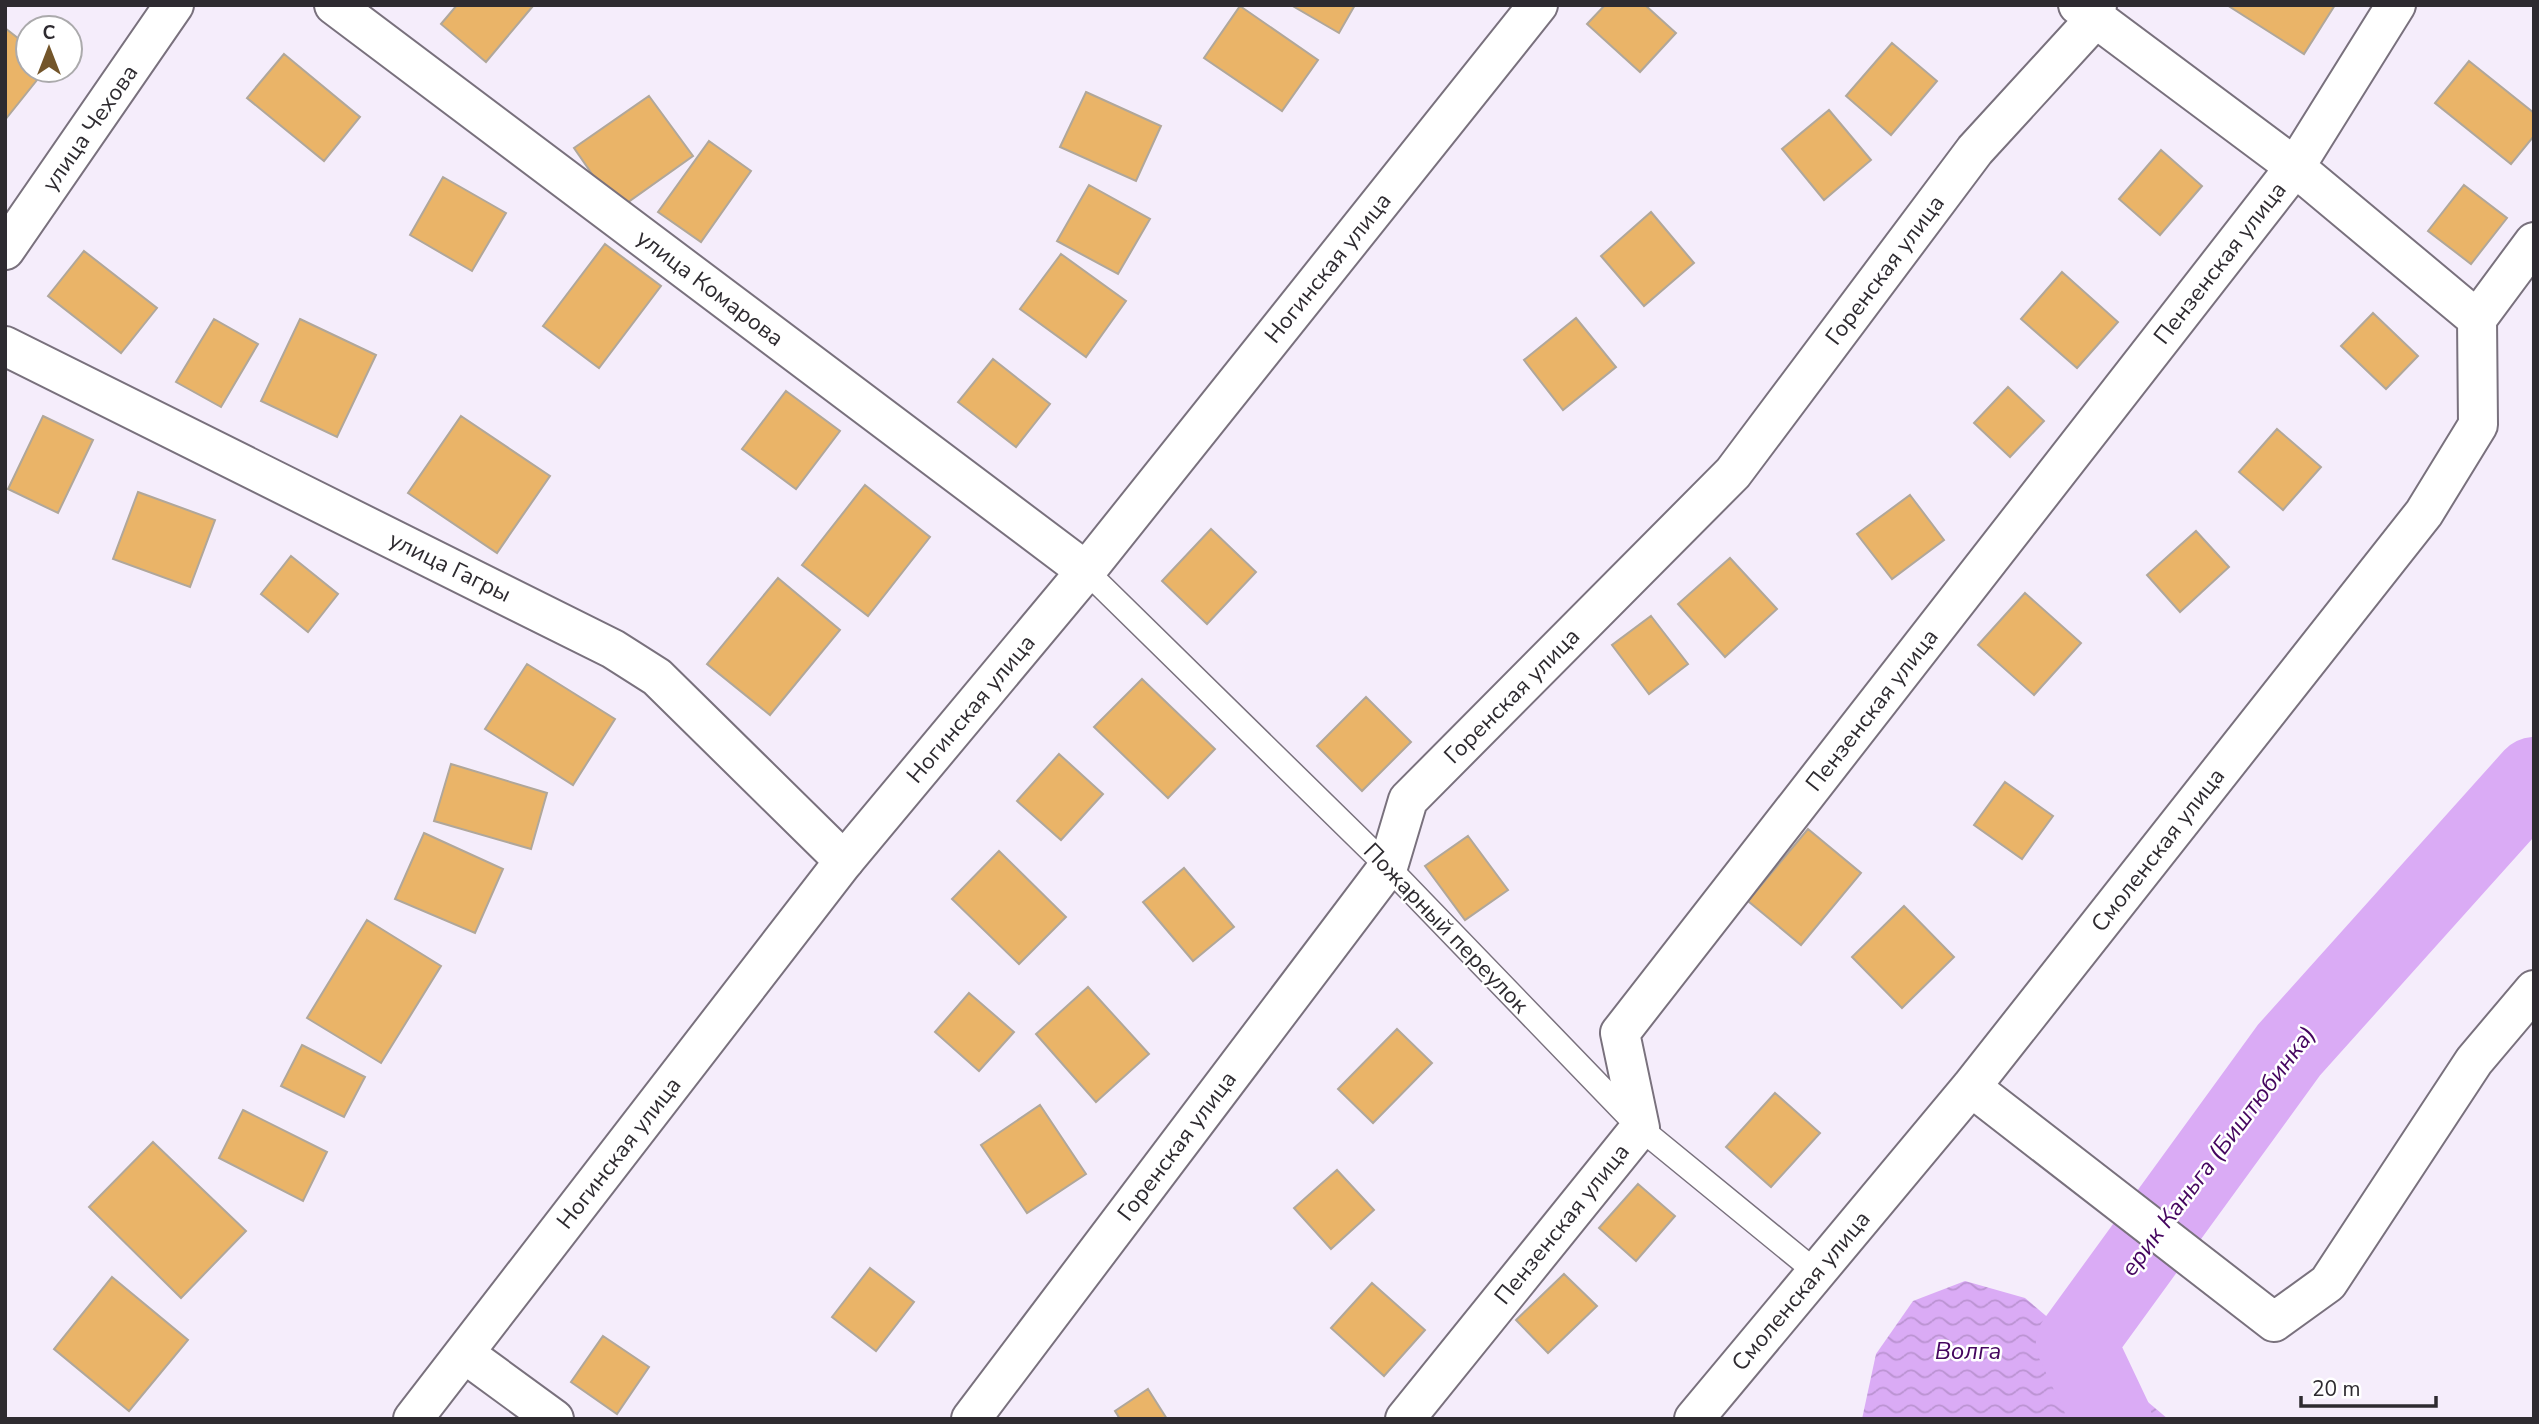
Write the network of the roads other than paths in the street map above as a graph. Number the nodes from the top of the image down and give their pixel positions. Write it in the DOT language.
graph roads {
  1 [pos="174,5"];
  2 [pos="334,5"];
  3 [pos="1538,5"];
  4 [pos="2396,5"];
  5 [pos="2090,10"];
  6 [pos="2295,167"];
  7 [pos="2534,242"];
  8 [pos="5,250"];
  9 [pos="2477,320"];
  10 [pos="5,346"];
  11 [pos="1086,571"];
  12 [pos="844,861"];
  13 [pos="1388,867"];
  14 [pos="2534,990"];
  15 [pos="1971,1087"];
  16 [pos="1640,1128"];
  17 [pos="1816,1272"];
  18 [pos="465,1354"];
  19 [pos="413,1419"];
  20 [pos="554,1419"];
  21 [pos="971,1419"];
  22 [pos="1405,1419"];
  23 [pos="1694,1419"];
  1 -- 8 [label="street, улица Чехова"];
  2 -- 11 [label="street, улица Комарова"];
  3 -- 11 [label="street, Ногинская улица"];
  4 -- 6 [label="street, Пензенская улица"];
  5 -- 6 [label="street"];
  5 -- 13 [label="street, Горенская улица"];
  6 -- 9 [label="street"];
  6 -- 16 [label="street, Пензенская улица"];
  7 -- 9 [label="street"];
  9 -- 15 [label="street, Смоленская улица"];
  10 -- 12 [label="street, улица Гагры"];
  11 -- 12 [label="street, Ногинская улица"];
  11 -- 13 [label="lane, Пожарный переулок"];
  12 -- 18 [label="street, Ногинская улица"];
  13 -- 16 [label="lane, Пожарный переулок"];
  13 -- 21 [label="street, Горенская улица"];
  14 -- 15 [label="street"];
  15 -- 17 [label="street, Смоленская улица"];
  16 -- 17 [label="lane, Пожарный переулок"];
  16 -- 22 [label="street, Пензенская улица"];
  17 -- 23 [label="street, Смоленская улица"];
  18 -- 19 [label="street, Ногинская улица"];
  18 -- 20 [label="street"];
}
